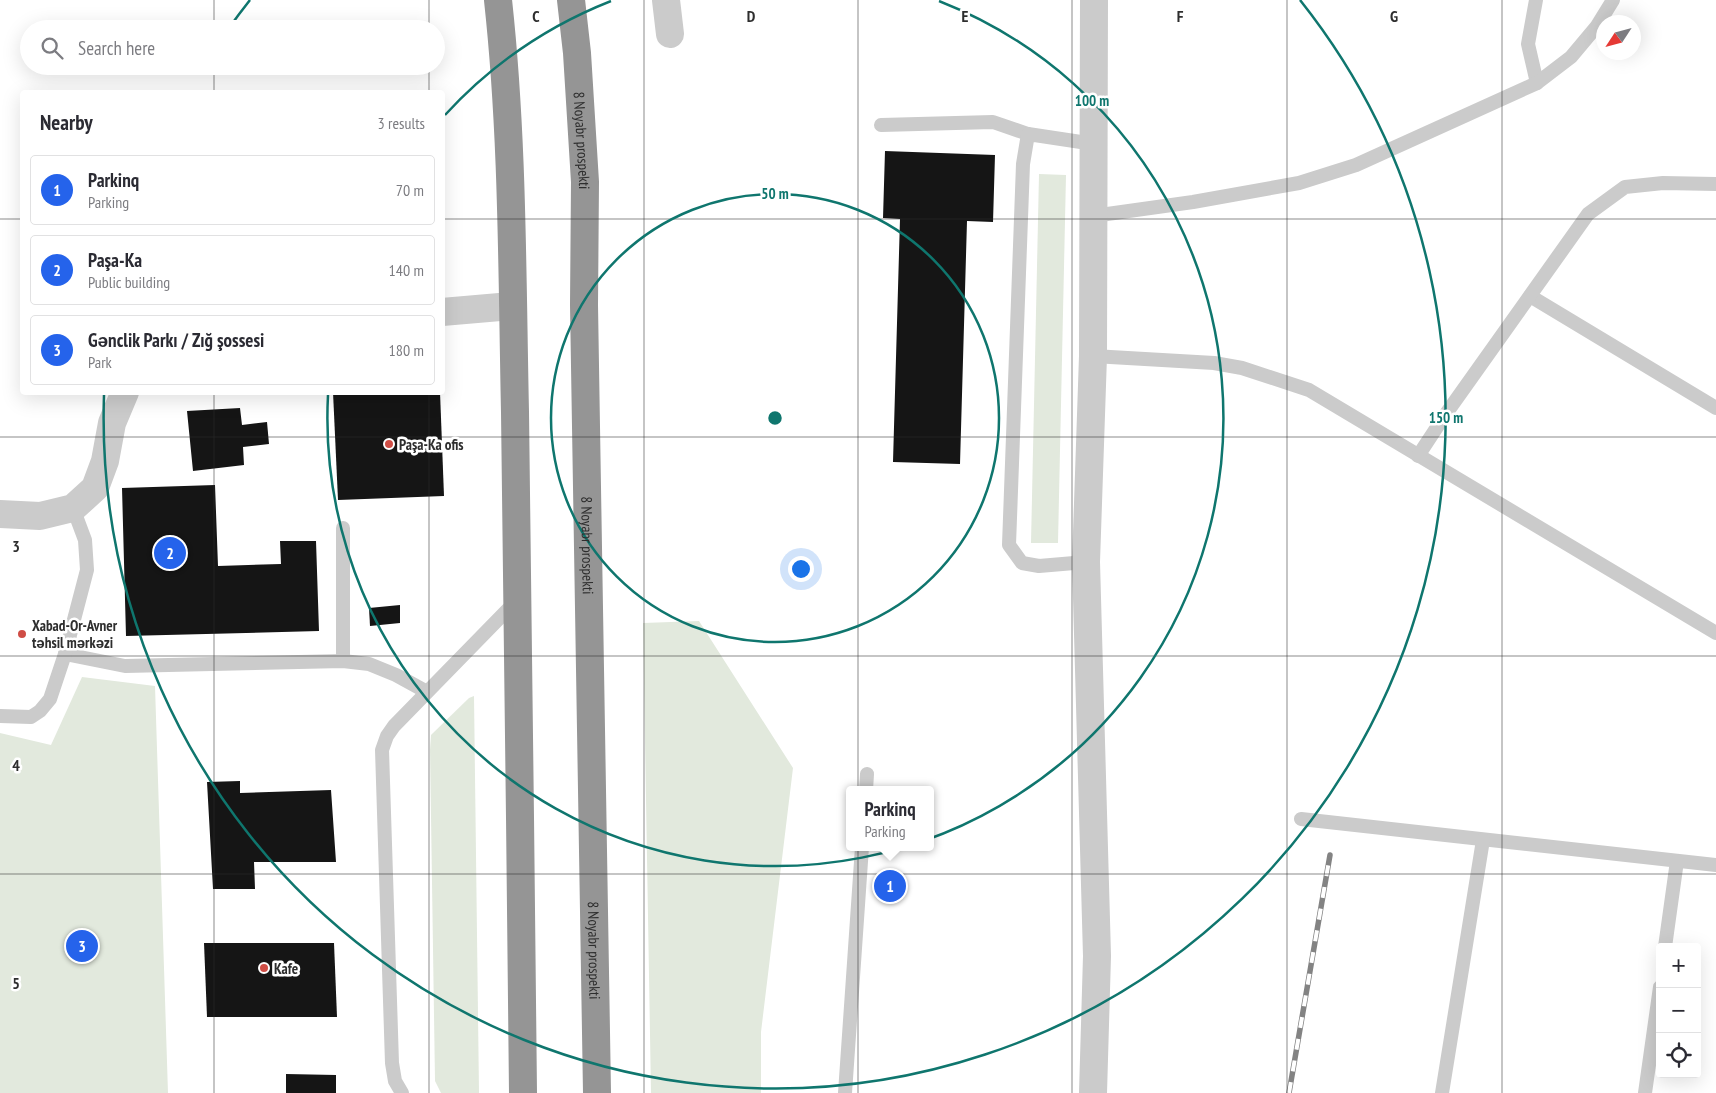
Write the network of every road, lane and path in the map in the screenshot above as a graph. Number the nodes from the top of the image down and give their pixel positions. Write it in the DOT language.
graph roads {
  1 [pos="498,0"];
  2 [pos="571,0"];
  3 [pos="666,0"];
  4 [pos="1094,0"];
  5 [pos="1536,0"];
  6 [pos="1613,0"];
  7 [pos="670,34"];
  8 [pos="1537,84"];
  9 [pos="881,125"];
  10 [pos="1028,134"];
  11 [pos="1094,144"];
  12 [pos="1716,184"];
  13 [pos="1093,216"];
  14 [pos="1530,296"];
  15 [pos="512,306"];
  16 [pos="445,312"];
  17 [pos="1093,356"];
  18 [pos="125,395"];
  19 [pos="1716,408"];
  20 [pos="1418,456"];
  21 [pos="73,508"];
  22 [pos="0,514"];
  23 [pos="343,528"];
  24 [pos="1086,562"];
  25 [pos="517,599"];
  26 [pos="1716,633"];
  27 [pos="65,654"];
  28 [pos="343,660"];
  29 [pos="427,692"];
  30 [pos="0,716"];
  31 [pos="868,774"];
  32 [pos="866,786"];
  33 [pos="1301,819"];
  34 [pos="1483,840"];
  35 [pos="862,851"];
  36 [pos="1677,861"];
  37 [pos="1716,865"];
  38 [pos="1666,943"];
  39 [pos="1660,988"];
  40 [pos="402,1093"];
  41 [pos="523,1093"];
  42 [pos="597,1093"];
  43 [pos="845,1093"];
  44 [pos="1093,1093"];
  45 [pos="1442,1093"];
  46 [pos="1645,1093"];
  1 -- 15 [label="highway"];
  2 -- 42 [label="highway, 8 Noyabr prospekti"];
  3 -- 7 [label="street"];
  4 -- 11 [label="street"];
  5 -- 8 [label="lane"];
  6 -- 8 [label="lane"];
  8 -- 13 [label="lane"];
  9 -- 10 [label="lane"];
  10 -- 11 [label="lane"];
  10 -- 24 [label="lane"];
  11 -- 13 [label="street"];
  12 -- 14 [label="lane"];
  13 -- 17 [label="street"];
  14 -- 19 [label="lane"];
  14 -- 20 [label="lane"];
  15 -- 16 [label="street"];
  15 -- 25 [label="highway"];
  17 -- 20 [label="lane"];
  17 -- 24 [label="street"];
  18 -- 21 [label="street"];
  20 -- 26 [label="lane"];
  21 -- 22 [label="street"];
  21 -- 27 [label="lane"];
  23 -- 28 [label="lane"];
  24 -- 44 [label="street"];
  25 -- 29 [label="lane"];
  25 -- 41 [label="highway"];
  27 -- 28 [label="lane"];
  27 -- 30 [label="lane"];
  28 -- 29 [label="lane"];
  29 -- 40 [label="lane"];
  31 -- 32 [label="lane"];
  33 -- 34 [label="lane"];
  34 -- 36 [label="lane"];
  34 -- 45 [label="lane"];
  35 -- 43 [label="lane"];
  36 -- 37 [label="lane"];
  36 -- 38 [label="lane"];
  39 -- 46 [label="lane"];
}
